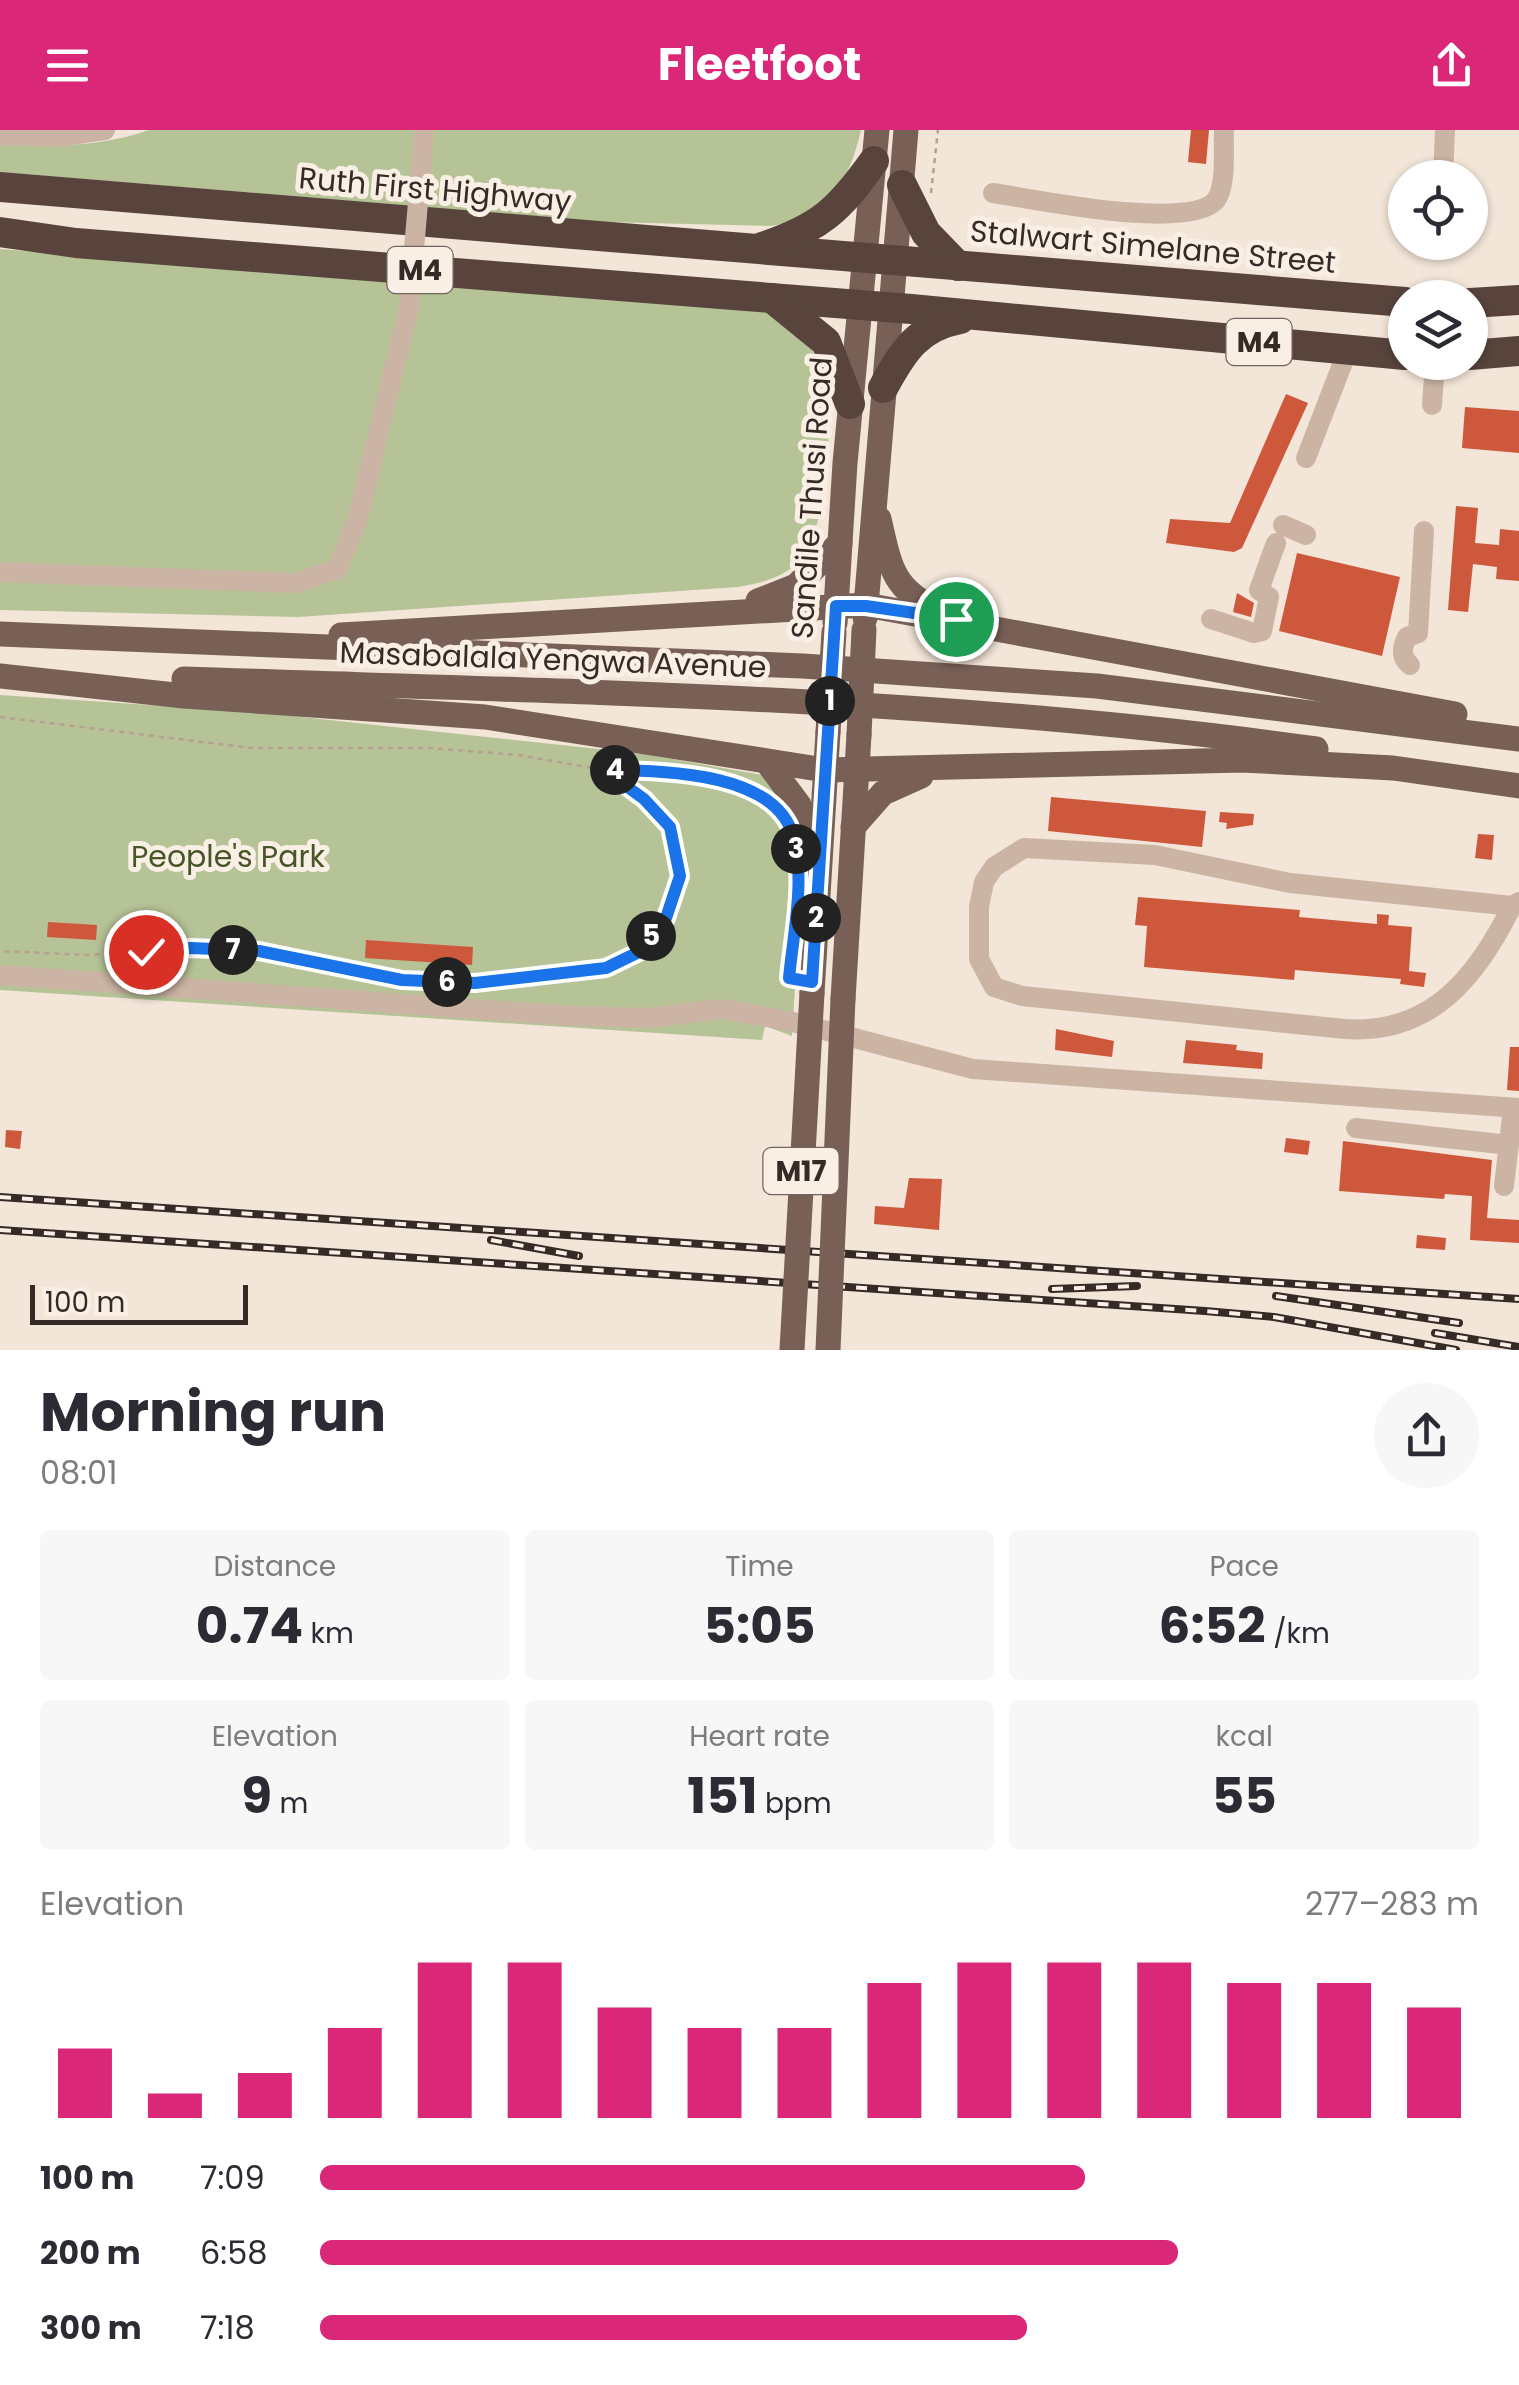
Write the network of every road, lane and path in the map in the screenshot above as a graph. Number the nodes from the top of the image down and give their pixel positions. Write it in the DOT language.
graph roads {
  1 [pos="105,130"];
  2 [pos="424,130"];
  3 [pos="906,130"];
  4 [pos="938,130"];
  5 [pos="1224,130"];
  6 [pos="1445,130"];
  7 [pos="0,135"];
  8 [pos="875,145"];
  9 [pos="1444,160"];
  10 [pos="902,185"];
  11 [pos="0,187"];
  12 [pos="994,193"];
  13 [pos="0,232"];
  14 [pos="926,233"];
  15 [pos="750,252"];
  16 [pos="864,258"];
  17 [pos="896,260"];
  18 [pos="958,266"];
  19 [pos="772,298"];
  20 [pos="1519,300"];
  21 [pos="1388,301"];
  22 [pos="1488,303"];
  23 [pos="860,304"];
  24 [pos="892,307"];
  25 [pos="978,315"];
  26 [pos="1519,351"];
  27 [pos="1346,352"];
  28 [pos="1388,354"];
  29 [pos="1488,354"];
  30 [pos="1434,380"];
  31 [pos="884,388"];
  32 [pos="850,404"];
  33 [pos="1432,405"];
  34 [pos="1306,458"];
  35 [pos="874,494"];
  36 [pos="1424,531"];
  37 [pos="1306,535"];
  38 [pos="840,543"];
  39 [pos="0,572"];
  40 [pos="836,606"];
  41 [pos="669,615"];
  42 [pos="865,618"];
  43 [pos="956,619"];
  44 [pos="1212,619"];
  45 [pos="0,634"];
  46 [pos="58,636"];
  47 [pos="0,674"];
  48 [pos="1396,703"];
  49 [pos="0,717"];
  50 [pos="1519,726"];
  51 [pos="1519,739"];
  52 [pos="767,762"];
  53 [pos="950,768"];
  54 [pos="604,770"];
  55 [pos="825,770"];
  56 [pos="857,770"];
  57 [pos="1519,778"];
  58 [pos="1519,786"];
  59 [pos="771,800"];
  60 [pos="853,827"];
  61 [pos="795,841"];
  62 [pos="820,862"];
  63 [pos="1515,904"];
  64 [pos="0,951"];
  65 [pos="0,975"];
  66 [pos="812,987"];
  67 [pos="1516,1108"];
  68 [pos="1356,1128"];
  69 [pos="1509,1145"];
  70 [pos="1504,1186"];
  71 [pos="792,1350"];
  72 [pos="828,1350"];
  1 -- 7 [label="street"];
  2 -- 39 [label="street, bridge"];
  3 -- 10 [label="main road, Sandile Thusi Road / M17"];
  4 -- 14 [label="path"];
  5 -- 12 [label="street"];
  6 -- 9 [label="street"];
  8 -- 15 [label="highway"];
  8 -- 16 [label="main road, Sandile Thusi Road / M17"];
  10 -- 14 [label="highway"];
  10 -- 17 [label="main road, Sandile Thusi Road / M17"];
  11 -- 15 [label="highway, Ruth First Highway / M4"];
  13 -- 19 [label="highway, M4"];
  14 -- 18 [label="highway"];
  15 -- 16 [label="highway, Ruth First Highway / M4"];
  16 -- 17 [label="highway, M4"];
  16 -- 23 [label="main road, Sandile Thusi Road / M17"];
  17 -- 18 [label="highway, Stalwart Simelane Street / M4"];
  17 -- 24 [label="main road, Sandile Thusi Road / M17"];
  18 -- 21 [label="highway, Stalwart Simelane Street / M4"];
  19 -- 23 [label="highway, M4"];
  19 -- 32 [label="highway"];
  20 -- 22 [label="highway"];
  23 -- 24 [label="highway, M4"];
  23 -- 32 [label="main road, Sandile Thusi Road / M17"];
  24 -- 25 [label="highway, M4"];
  24 -- 31 [label="main road, Sandile Thusi Road / M17"];
  25 -- 27 [label="highway, M4"];
  25 -- 31 [label="highway"];
  26 -- 29 [label="highway"];
  27 -- 28 [label="highway, M4"];
  27 -- 34 [label="street"];
  30 -- 33 [label="street"];
  31 -- 35 [label="main road, Sandile Thusi Road / M17"];
  32 -- 38 [label="main road, Sandile Thusi Road / M17"];
  35 -- 42 [label="main road, Sandile Thusi Road / M17"];
  35 -- 43 [label="main road"];
  36 -- 48 [label="street"];
  37 -- 44 [label="street"];
  38 -- 40 [label="main road, Sandile Thusi Road / M17"];
  38 -- 41 [label="main road"];
  40 -- 41 [label="main road"];
  40 -- 42 [label="main road"];
  40 -- 55 [label="main road, Sandile Thusi Road / M17, bridge"];
  41 -- 46 [label="main road"];
  42 -- 43 [label="main road"];
  42 -- 56 [label="main road, Sandile Thusi Road / M17, bridge"];
  43 -- 48 [label="main road"];
  45 -- 46 [label="main road, Masabalala Yengwa Avenue"];
  46 -- 51 [label="main road, Masabalala Yengwa Avenue"];
  47 -- 52 [label="main road"];
  47 -- 57 [label="main road, Masabalala Yengwa Avenue"];
  48 -- 50 [label="main road"];
  49 -- 54 [label="path"];
  52 -- 55 [label="main road"];
  52 -- 62 [label="main road"];
  53 -- 56 [label="main road"];
  53 -- 58 [label="main road"];
  53 -- 60 [label="main road"];
  54 -- 59 [label="path"];
  54 -- 64 [label="path"];
  55 -- 56 [label="main road"];
  55 -- 62 [label="main road, Sandile Thusi Road / M17"];
  56 -- 60 [label="main road, Sandile Thusi Road / M17"];
  60 -- 72 [label="main road, Sandile Thusi Road / M17, bridge"];
  61 -- 66 [label="path"];
  62 -- 66 [label="main road, Sandile Thusi Road / M17"];
  63 -- 63 [label="street"];
  65 -- 67 [label="street"];
  66 -- 71 [label="main road, Sandile Thusi Road / M17, bridge"];
  67 -- 69 [label="street"];
  68 -- 69 [label="street"];
  69 -- 70 [label="street"];
}
